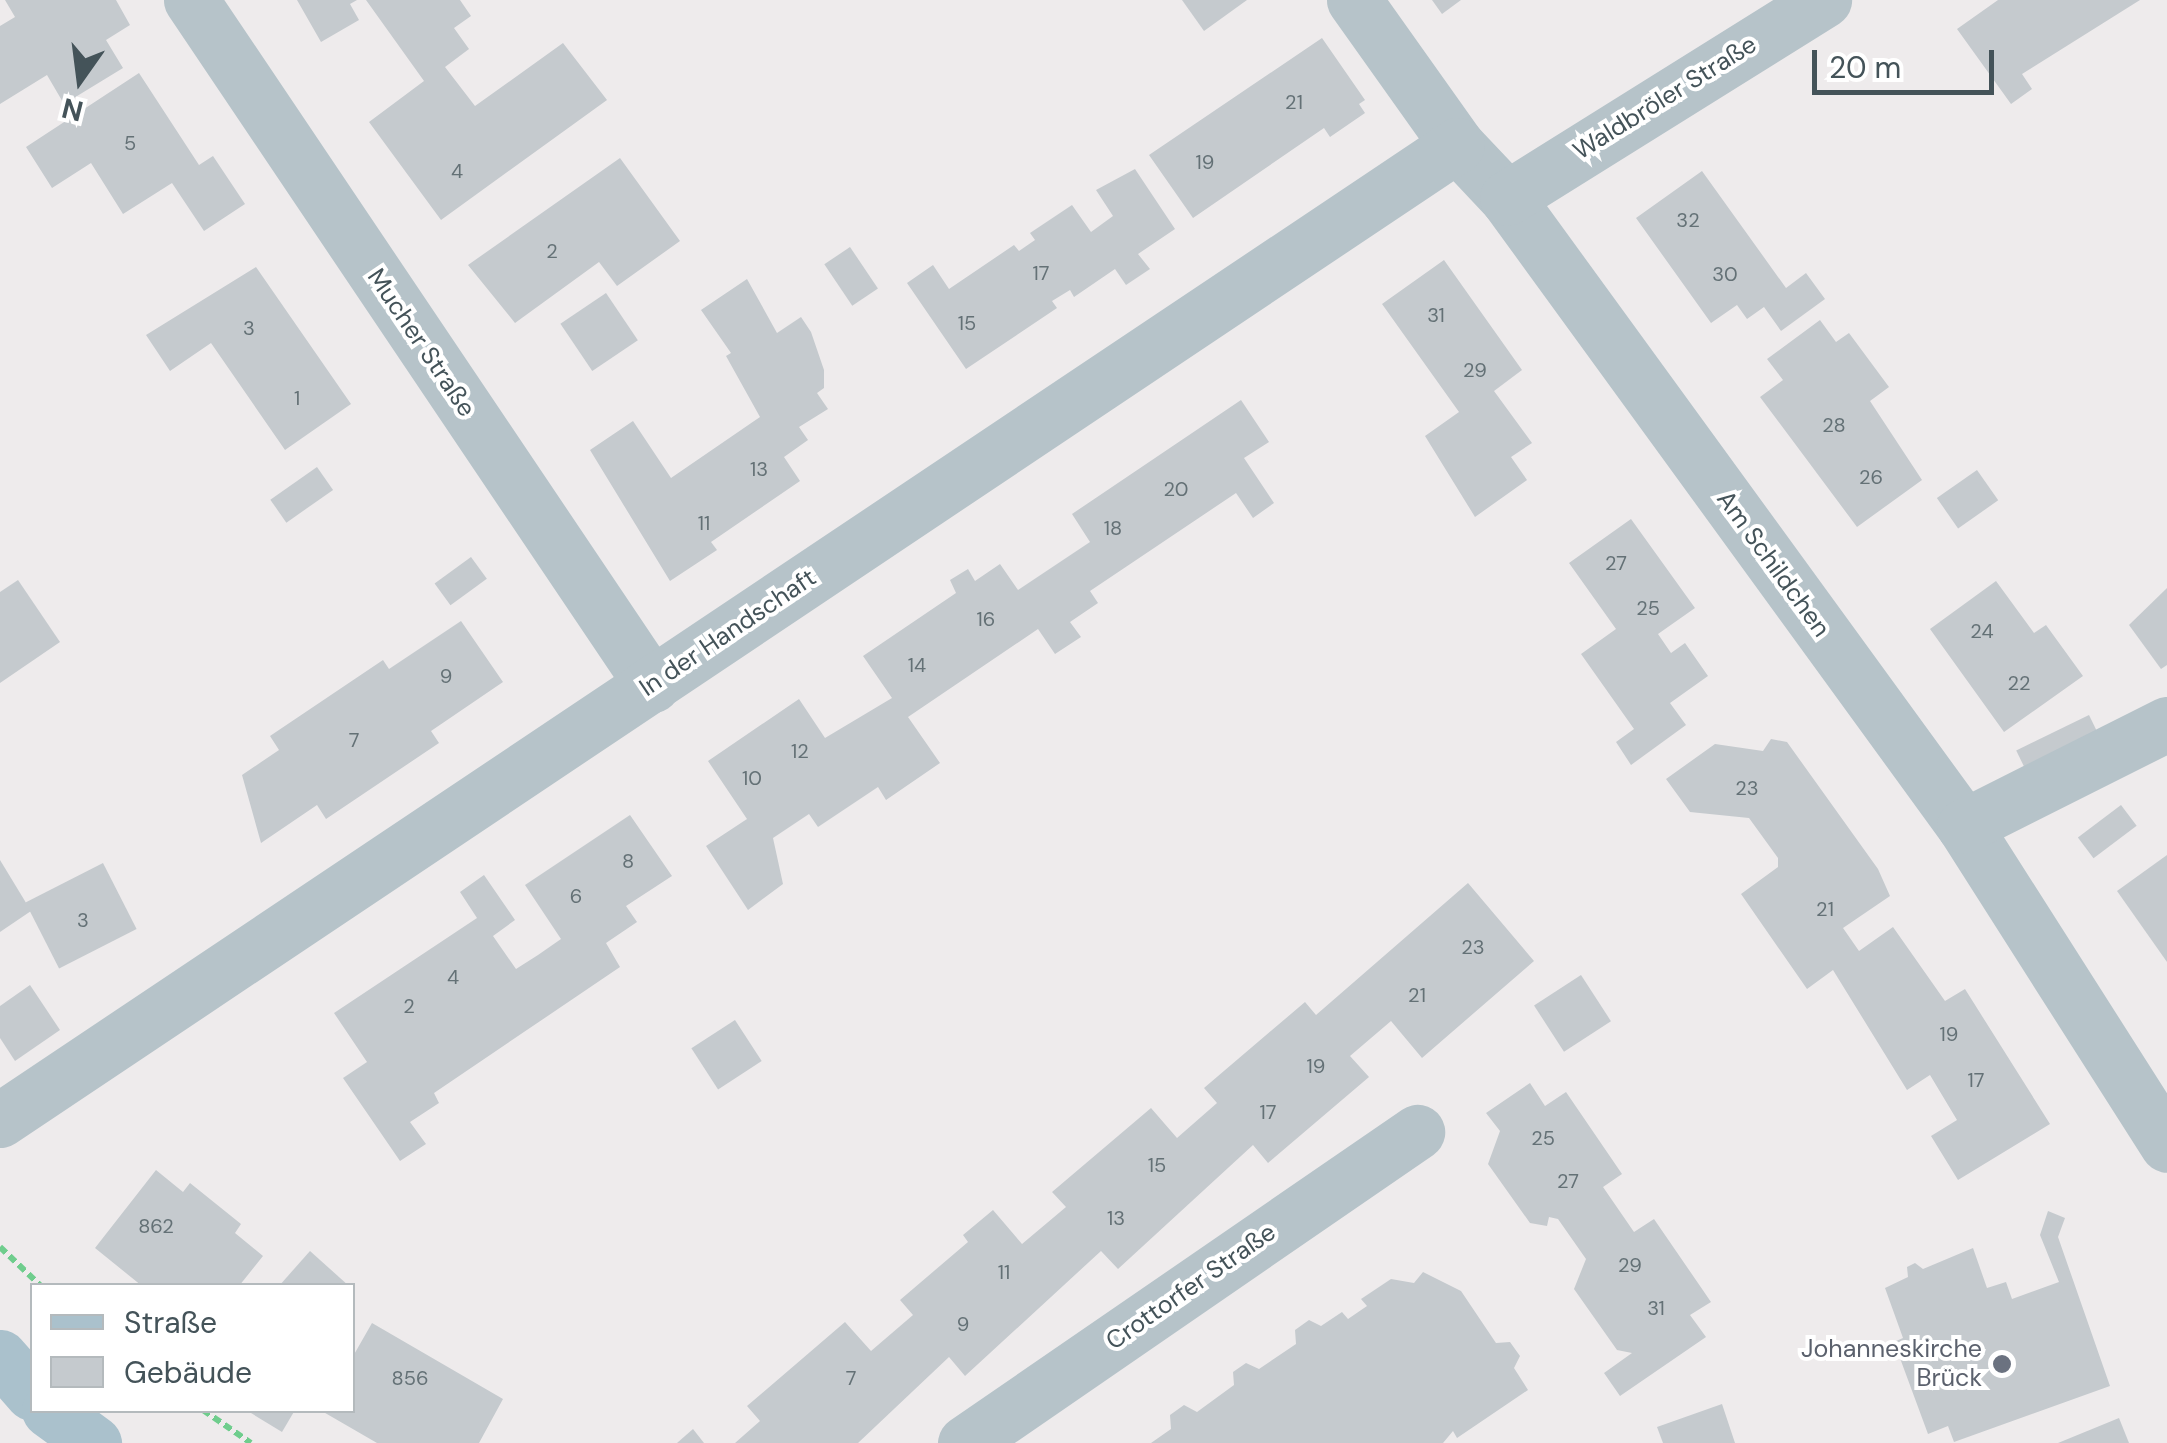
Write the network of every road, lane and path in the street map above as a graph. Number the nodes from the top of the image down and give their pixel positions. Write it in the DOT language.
graph roads {
  1 [pos="191,0"];
  2 [pos="1354,0"];
  3 [pos="1824,0"];
  4 [pos="1456,145"];
  5 [pos="1507,198"];
  6 [pos="652,685"];
  7 [pos="2167,724"];
  8 [pos="1964,826"];
  9 [pos="0,1120"];
  10 [pos="1417,1132"];
  11 [pos="2167,1144"];
  12 [pos="0,1246"];
  13 [pos="37,1283"];
  14 [pos="0,1358"];
  15 [pos="30,1391"];
  16 [pos="53,1413"];
  17 [pos="207,1413"];
  18 [pos="94,1443"];
  19 [pos="251,1443"];
  20 [pos="965,1443"];
  1 -- 6 [label="street, Mucher Straße"];
  2 -- 4 [label="street, Am Schildchen"];
  3 -- 5 [label="street, Waldbröler Straße"];
  4 -- 5 [label="street, Am Schildchen"];
  4 -- 6 [label="street, In der Handschaft"];
  5 -- 8 [label="street, Am Schildchen"];
  6 -- 9 [label="street, In der Handschaft"];
  7 -- 8 [label="street"];
  8 -- 11 [label="street, Am Schildchen"];
  10 -- 20 [label="street, Crottorfer Straße"];
  12 -- 13 [label="path"];
  14 -- 15 [label="main road"];
  16 -- 18 [label="main road"];
  17 -- 19 [label="path"];
}
